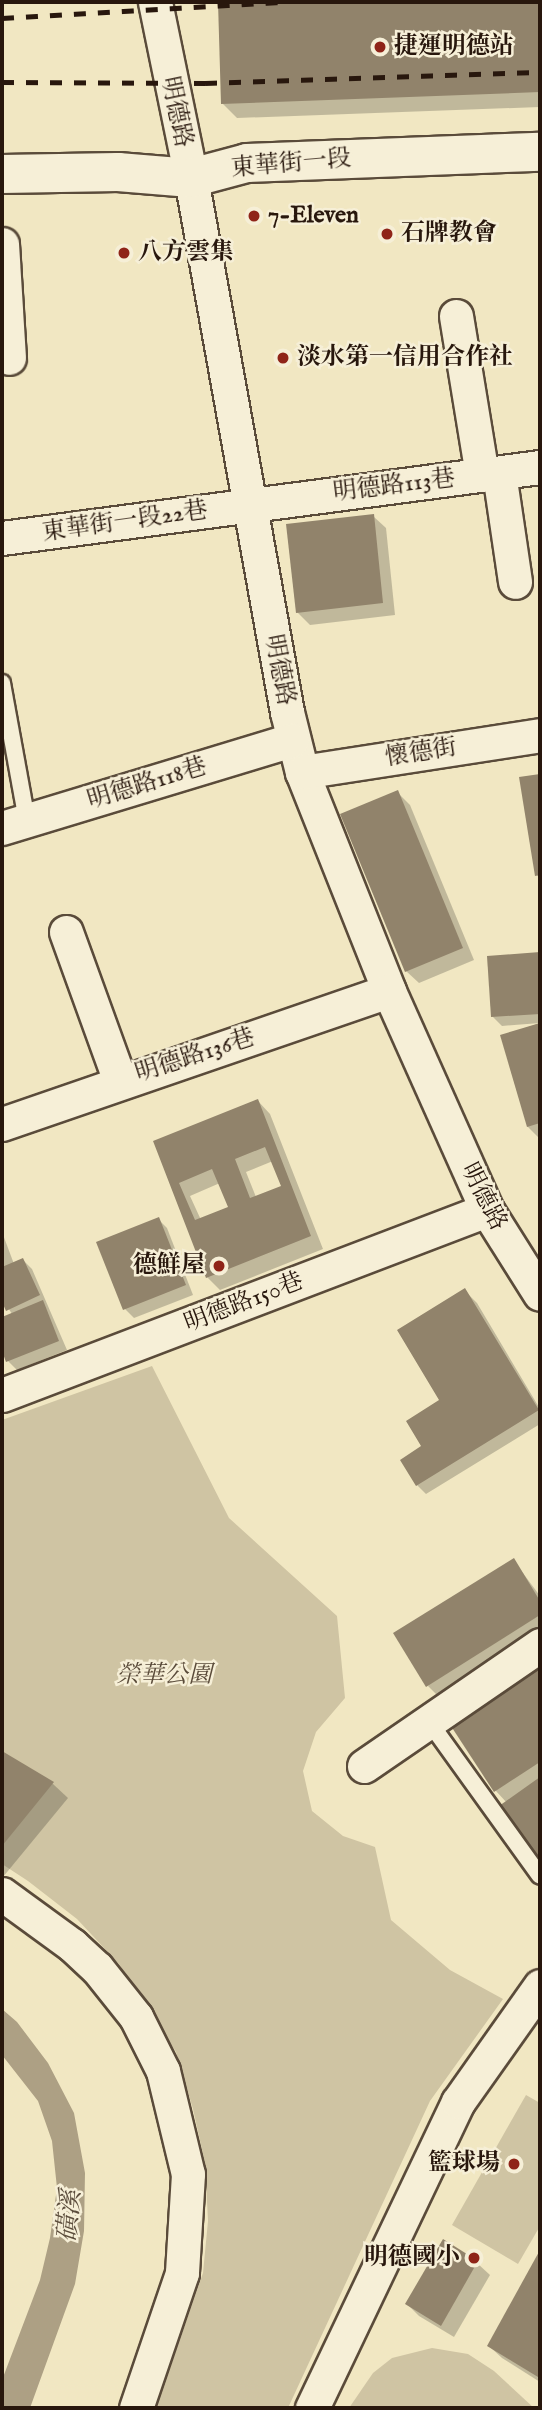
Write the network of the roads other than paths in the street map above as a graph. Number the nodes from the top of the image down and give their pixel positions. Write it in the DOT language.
graph roads {
  1 [pos="155,2"];
  2 [pos="540,152"];
  3 [pos="2,174"];
  4 [pos="191,178"];
  5 [pos="2,244"];
  6 [pos="456,316"];
  7 [pos="9,358"];
  8 [pos="540,467"];
  9 [pos="491,474"];
  10 [pos="248,505"];
  11 [pos="2,538"];
  12 [pos="515,582"];
  13 [pos="2,682"];
  14 [pos="540,735"];
  15 [pos="292,740"];
  16 [pos="302,772"];
  17 [pos="14,825"];
  18 [pos="66,932"];
  19 [pos="389,991"];
  20 [pos="120,1081"];
  21 [pos="2,1124"];
  22 [pos="487,1210"];
  23 [pos="540,1294"];
  24 [pos="2,1395"];
  25 [pos="540,1645"];
  26 [pos="430,1723"];
  27 [pos="364,1766"];
  28 [pos="540,1876"];
  29 [pos="2,1895"];
  30 [pos="540,1986"];
  31 [pos="136,2408"];
  32 [pos="312,2408"];
  1 -- 4 [label="street, 明德路"];
  2 -- 4 [label="street, 東華街一段"];
  3 -- 4 [label="street, 東華街一段"];
  4 -- 10 [label="street, 明德路"];
  5 -- 7 [label="street"];
  6 -- 9 [label="street"];
  8 -- 9 [label="street, 明德路113巷"];
  9 -- 10 [label="street, 明德路113巷"];
  9 -- 12 [label="street"];
  10 -- 11 [label="street, 東華街一段22巷"];
  10 -- 15 [label="street, 明德路"];
  13 -- 17 [label="lane"];
  14 -- 16 [label="street, 懷德街"];
  15 -- 16 [label="street, 明德路"];
  15 -- 17 [label="street, 明德路118巷"];
  16 -- 19 [label="street, 明德路"];
  18 -- 20 [label="street"];
  19 -- 20 [label="street, 明德路136巷"];
  19 -- 22 [label="street, 明德路"];
  20 -- 21 [label="street, 明德路136巷"];
  22 -- 23 [label="street, 明德路"];
  22 -- 24 [label="street, 明德路150巷"];
  25 -- 26 [label="street"];
  26 -- 27 [label="street"];
  26 -- 28 [label="lane"];
  29 -- 31 [label="street"];
  30 -- 32 [label="street"];
}
